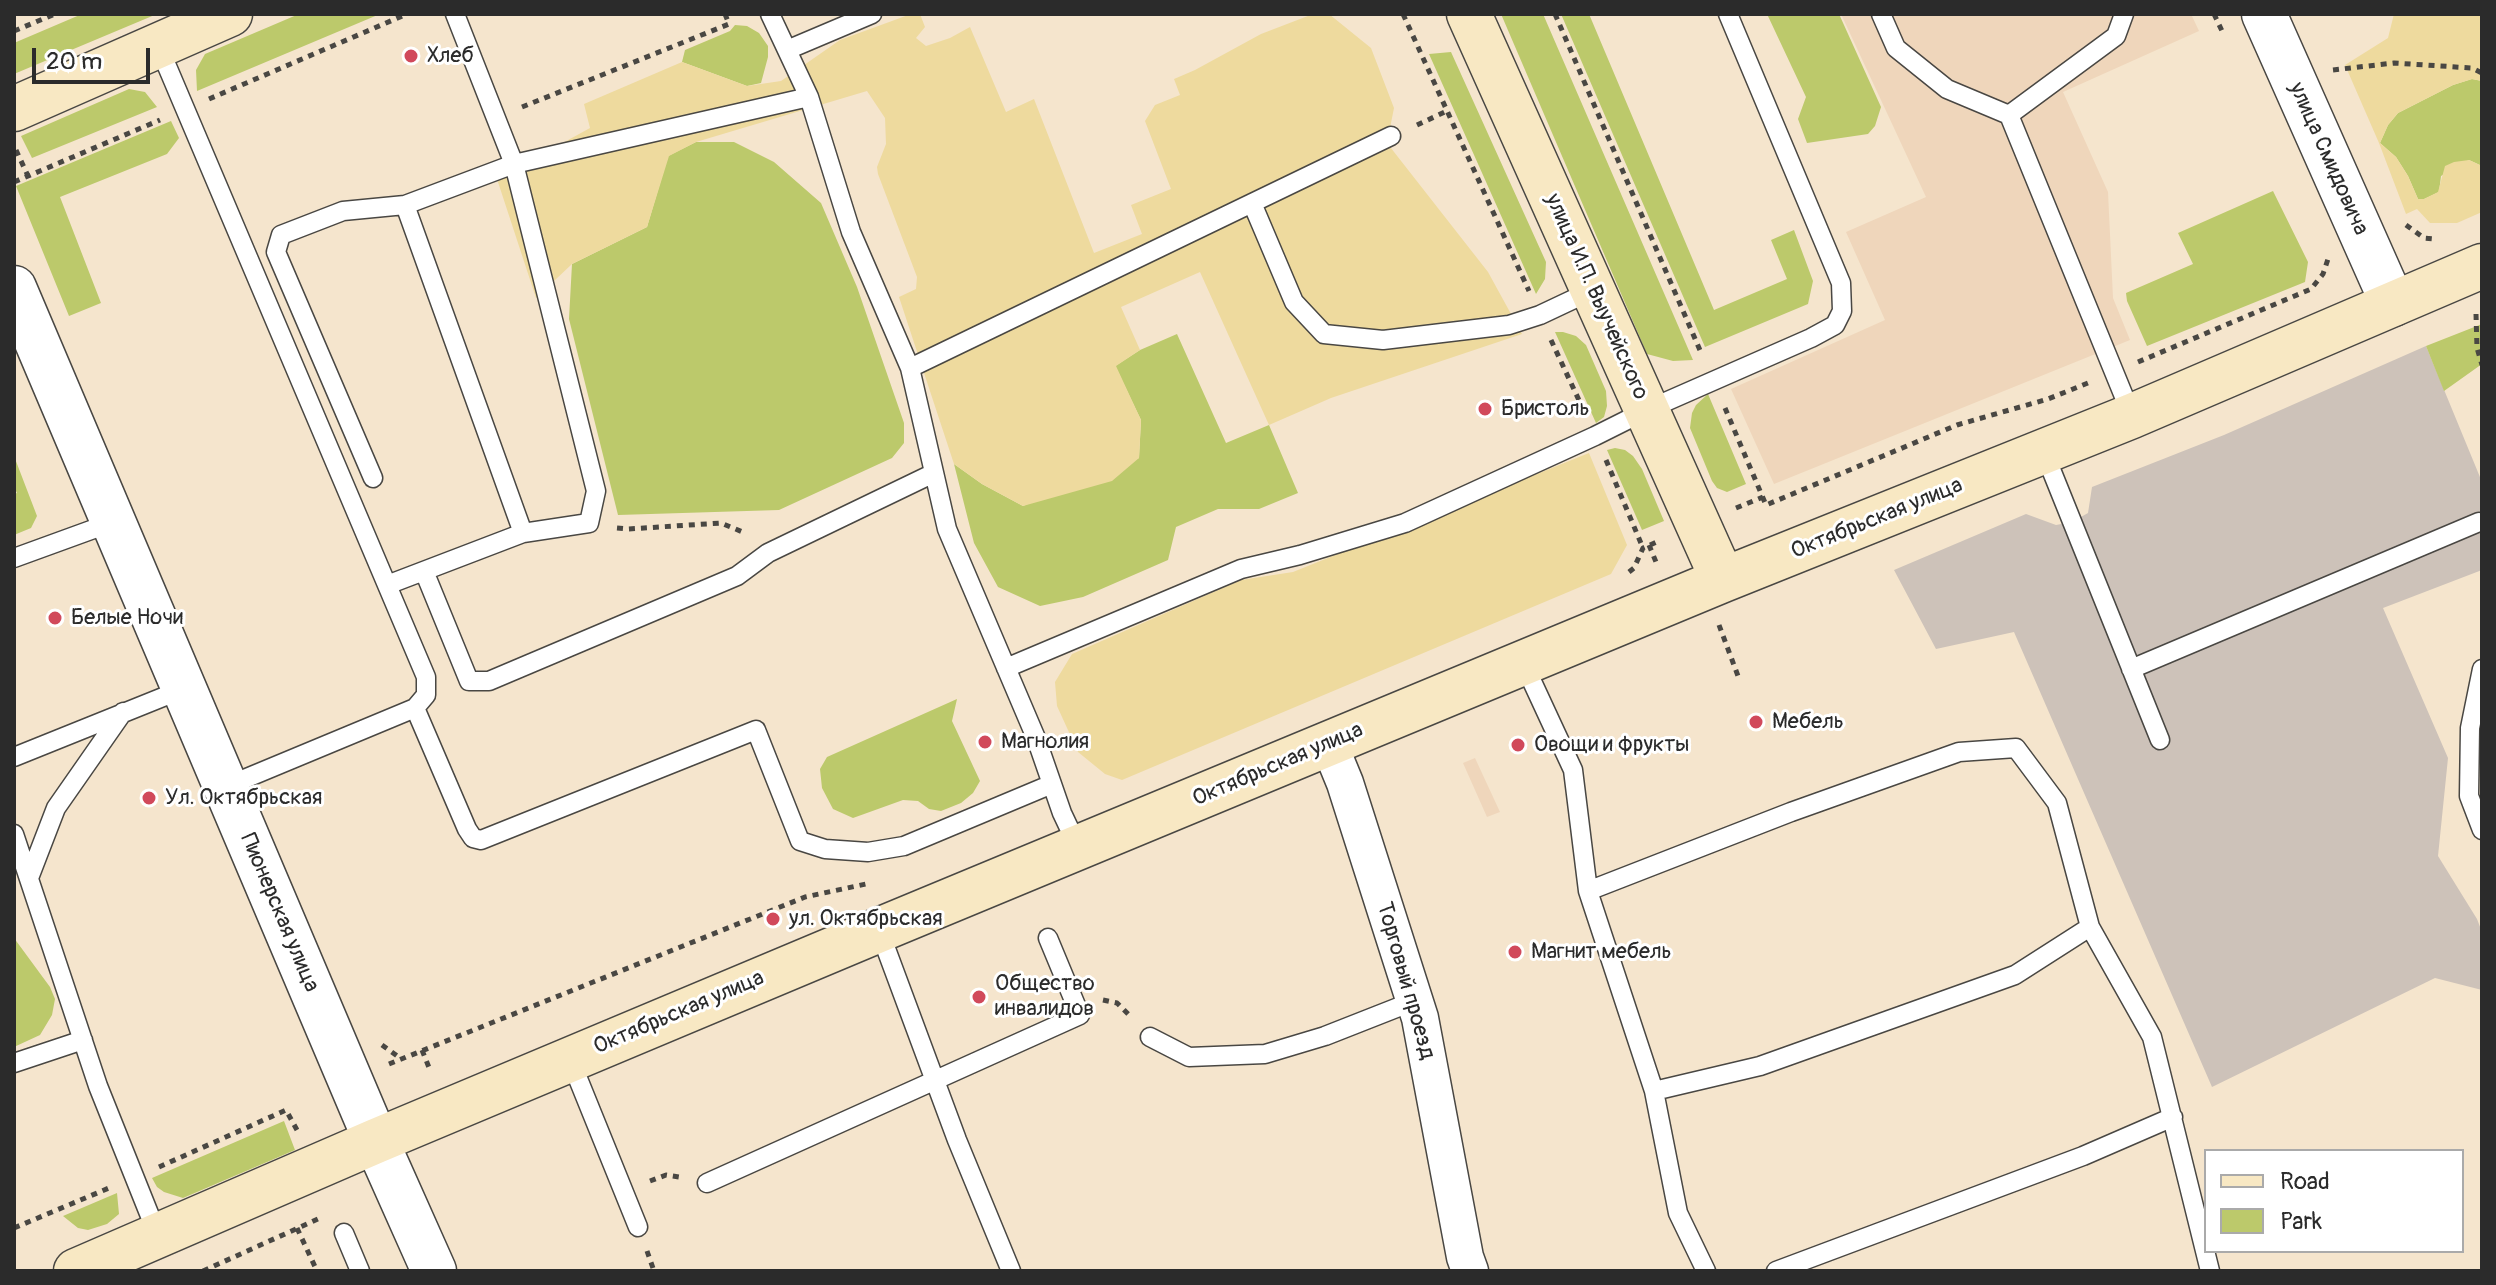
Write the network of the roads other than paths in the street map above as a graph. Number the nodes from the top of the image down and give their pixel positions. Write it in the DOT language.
graph roads {
  1 [pos="230,14"];
  2 [pos="455,14"];
  3 [pos="770,14"];
  4 [pos="872,14"];
  5 [pos="1469,14"];
  6 [pos="1728,14"];
  7 [pos="1881,14"];
  8 [pos="2124,14"];
  9 [pos="2264,14"];
  10 [pos="158,45"];
  11 [pos="787,50"];
  12 [pos="809,97"];
  13 [pos="14,109"];
  14 [pos="2009,115"];
  15 [pos="1391,136"];
  16 [pos="514,164"];
  17 [pos="1252,203"];
  18 [pos="405,205"];
  19 [pos="276,252"];
  20 [pos="250,262"];
  21 [pos="2482,266"];
  22 [pos="14,288"];
  23 [pos="1593,290"];
  24 [pos="2393,304"];
  25 [pos="910,368"];
  26 [pos="1647,410"];
  27 [pos="2132,416"];
  28 [pos="2044,452"];
  29 [pos="934,473"];
  30 [pos="373,478"];
  31 [pos="113,522"];
  32 [pos="2479,522"];
  33 [pos="523,533"];
  34 [pos="14,558"];
  35 [pos="424,571"];
  36 [pos="1723,580"];
  37 [pos="387,585"];
  38 [pos="1523,662"];
  39 [pos="1006,668"];
  40 [pos="2131,669"];
  41 [pos="2482,669"];
  42 [pos="183,689"];
  43 [pos="415,708"];
  44 [pos="123,712"];
  45 [pos="2160,740"];
  46 [pos="1329,744"];
  47 [pos="14,757"];
  48 [pos="1052,784"];
  49 [pos="225,787"];
  50 [pos="2482,830"];
  51 [pos="14,834"];
  52 [pos="1079,849"];
  53 [pos="29,878"];
  54 [pos="1588,891"];
  55 [pos="2090,927"];
  56 [pos="879,930"];
  57 [pos="1048,938"];
  58 [pos="1414,1001"];
  59 [pos="1150,1037"];
  60 [pos="83,1040"];
  61 [pos="570,1059"];
  62 [pos="14,1063"];
  63 [pos="936,1081"];
  64 [pos="1654,1091"];
  65 [pos="2173,1117"];
  66 [pos="376,1141"];
  67 [pos="707,1183"];
  68 [pos="638,1227"];
  69 [pos="344,1233"];
  70 [pos="158,1236"];
  71 [pos="2204,1246"];
  72 [pos="76,1271"];
  73 [pos="360,1271"];
  74 [pos="434,1271"];
  75 [pos="1011,1271"];
  76 [pos="1470,1271"];
  77 [pos="1706,1271"];
  78 [pos="1776,1271"];
  1 -- 10 [label="main road"];
  2 -- 16 [label="lane"];
  3 -- 11 [label="lane"];
  4 -- 11 [label="lane"];
  5 -- 23 [label="main road, улица И.П. Выучейского"];
  6 -- 26 [label="lane"];
  7 -- 14 [label="lane"];
  8 -- 14 [label="lane"];
  9 -- 24 [label="street, улица Смидовича"];
  10 -- 13 [label="main road"];
  10 -- 20 [label="lane"];
  11 -- 12 [label="lane"];
  12 -- 16 [label="lane"];
  12 -- 25 [label="lane"];
  14 -- 27 [label="lane"];
  15 -- 17 [label="lane"];
  16 -- 18 [label="lane"];
  16 -- 33 [label="lane"];
  17 -- 23 [label="lane"];
  17 -- 25 [label="lane"];
  18 -- 19 [label="lane"];
  18 -- 33 [label="lane"];
  19 -- 20 [label="lane"];
  19 -- 30 [label="lane"];
  20 -- 37 [label="lane"];
  21 -- 24 [label="main road, Октябрьская улица"];
  22 -- 31 [label="street, Пионерская улица"];
  23 -- 26 [label="main road, улица И.П. Выучейского"];
  24 -- 27 [label="main road, Октябрьская улица"];
  25 -- 29 [label="lane"];
  26 -- 36 [label="main road, улица И.П. Выучейского"];
  26 -- 39 [label="lane"];
  27 -- 28 [label="main road, Октябрьская улица"];
  28 -- 36 [label="main road, Октябрьская улица"];
  28 -- 40 [label="lane"];
  29 -- 35 [label="lane"];
  29 -- 39 [label="lane"];
  31 -- 34 [label="lane"];
  31 -- 42 [label="street, Пионерская улица"];
  32 -- 40 [label="lane"];
  33 -- 35 [label="lane"];
  35 -- 37 [label="lane"];
  36 -- 38 [label="main road, Октябрьская улица"];
  37 -- 43 [label="lane"];
  38 -- 46 [label="main road, Октябрьская улица"];
  38 -- 54 [label="lane"];
  39 -- 48 [label="lane"];
  40 -- 45 [label="lane"];
  41 -- 50 [label="lane"];
  42 -- 44 [label="lane"];
  42 -- 49 [label="street, Пионерская улица"];
  43 -- 48 [label="lane"];
  43 -- 49 [label="lane"];
  44 -- 47 [label="lane"];
  44 -- 53 [label="lane"];
  46 -- 52 [label="main road, Октябрьская улица"];
  46 -- 58 [label="street, Торговый проезд"];
  48 -- 52 [label="lane"];
  49 -- 66 [label="street, Пионерская улица"];
  51 -- 53 [label="lane"];
  52 -- 56 [label="main road, Октябрьская улица"];
  53 -- 60 [label="lane"];
  54 -- 55 [label="lane"];
  54 -- 64 [label="lane"];
  55 -- 64 [label="lane"];
  55 -- 65 [label="lane"];
  56 -- 61 [label="main road, Октябрьская улица"];
  56 -- 63 [label="lane"];
  57 -- 63 [label="lane"];
  58 -- 59 [label="lane"];
  58 -- 76 [label="street, Торговый проезд"];
  60 -- 62 [label="lane"];
  60 -- 70 [label="lane"];
  61 -- 66 [label="main road, Октябрьская улица"];
  61 -- 68 [label="lane"];
  63 -- 67 [label="lane"];
  63 -- 75 [label="lane"];
  64 -- 77 [label="lane"];
  65 -- 71 [label="lane"];
  65 -- 78 [label="lane"];
  66 -- 70 [label="main road, Октябрьская улица"];
  66 -- 74 [label="street, Пионерская улица"];
  69 -- 73 [label="lane"];
  70 -- 72 [label="main road, Октябрьская улица"];
}
